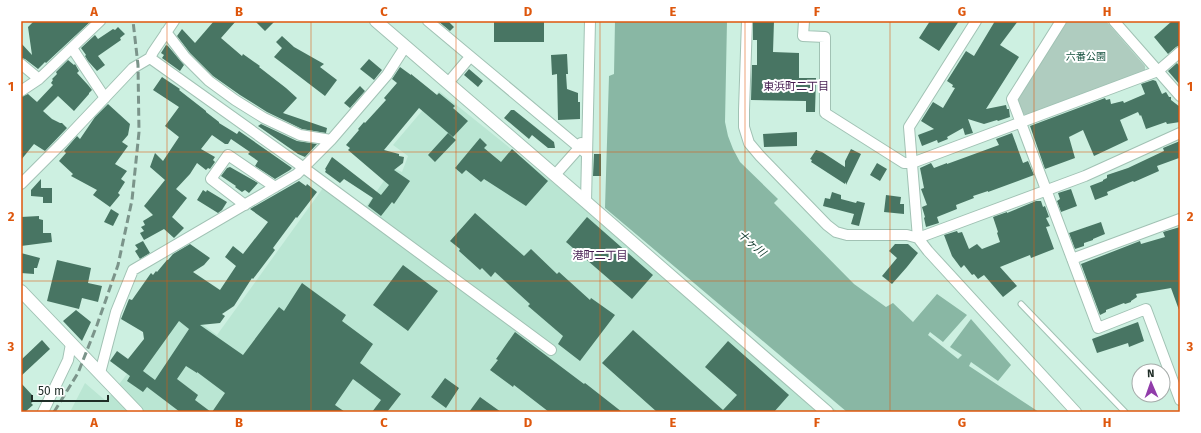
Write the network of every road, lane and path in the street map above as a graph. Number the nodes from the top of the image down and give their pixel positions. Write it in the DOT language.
graph roads {
  1 [pos="100,21"];
  2 [pos="174,21"];
  3 [pos="428,21"];
  4 [pos="590,21"];
  5 [pos="747,21"];
  6 [pos="804,21"];
  7 [pos="976,21"];
  8 [pos="1061,21"];
  9 [pos="1114,21"];
  10 [pos="382,23"];
  11 [pos="166,32"];
  12 [pos="405,46"];
  13 [pos="72,48"];
  14 [pos="1180,52"];
  15 [pos="470,57"];
  16 [pos="150,58"];
  17 [pos="21,64"];
  18 [pos="1158,71"];
  19 [pos="39,79"];
  20 [pos="448,83"];
  21 [pos="21,91"];
  22 [pos="1180,96"];
  23 [pos="105,98"];
  24 [pos="1020,122"];
  25 [pos="1180,133"];
  26 [pos="331,140"];
  27 [pos="583,151"];
  28 [pos="912,163"];
  29 [pos="304,168"];
  30 [pos="555,175"];
  31 [pos="21,184"];
  32 [pos="275,187"];
  33 [pos="1046,191"];
  34 [pos="586,202"];
  35 [pos="244,205"];
  36 [pos="1180,219"];
  37 [pos="918,238"];
  38 [pos="1072,259"];
  39 [pos="21,291"];
  40 [pos="1021,304"];
  41 [pos="71,344"];
  42 [pos="551,350"];
  43 [pos="100,373"];
  44 [pos="1180,400"];
  45 [pos="128,408"];
  46 [pos="42,412"];
  47 [pos="137,412"];
  48 [pos="827,412"];
  49 [pos="1076,412"];
  50 [pos="1125,412"];
  1 -- 13 [label="street"];
  2 -- 11 [label="street"];
  3 -- 15 [label="street"];
  4 -- 27 [label="street"];
  5 -- 37 [label="street"];
  6 -- 28 [label="street"];
  7 -- 28 [label="street"];
  8 -- 24 [label="street"];
  9 -- 18 [label="street"];
  10 -- 12 [label="street"];
  11 -- 16 [label="street"];
  11 -- 26 [label="street"];
  12 -- 20 [label="street"];
  12 -- 26 [label="street"];
  13 -- 19 [label="street"];
  13 -- 23 [label="street"];
  14 -- 18 [label="street"];
  15 -- 20 [label="street"];
  15 -- 27 [label="street"];
  16 -- 23 [label="street"];
  16 -- 29 [label="street"];
  17 -- 19 [label="street"];
  18 -- 22 [label="street"];
  18 -- 24 [label="street"];
  19 -- 21 [label="street"];
  20 -- 30 [label="street"];
  23 -- 31 [label="street"];
  24 -- 28 [label="street"];
  24 -- 33 [label="street"];
  25 -- 33 [label="street"];
  26 -- 29 [label="street"];
  27 -- 30 [label="street"];
  27 -- 34 [label="street"];
  28 -- 37 [label="street"];
  29 -- 32 [label="street"];
  29 -- 42 [label="street"];
  30 -- 34 [label="street"];
  32 -- 35 [label="street"];
  32 -- 35 [label="street"];
  33 -- 37 [label="street"];
  33 -- 38 [label="street"];
  34 -- 48 [label="street"];
  35 -- 43 [label="street"];
  36 -- 38 [label="street"];
  37 -- 49 [label="street"];
  38 -- 44 [label="street"];
  39 -- 41 [label="street"];
  40 -- 50 [label="lane"];
  41 -- 43 [label="street"];
  41 -- 46 [label="street"];
  43 -- 45 [label="street"];
  45 -- 47 [label="street"];
}
